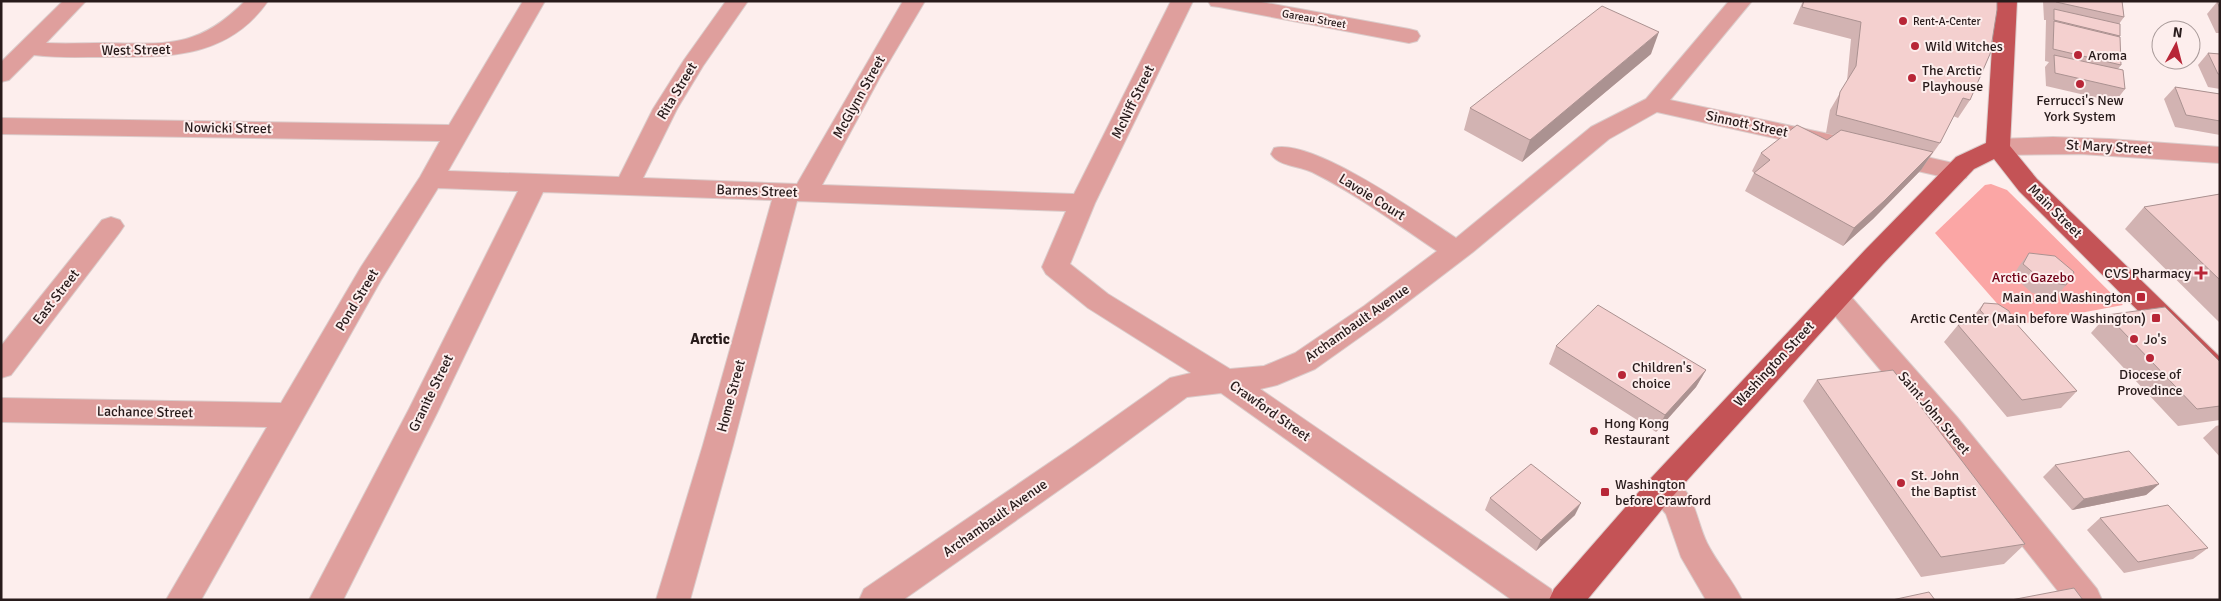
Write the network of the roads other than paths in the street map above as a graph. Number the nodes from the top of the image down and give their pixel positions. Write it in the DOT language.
graph roads {
  1 [pos="75,1"];
  2 [pos="257,1"];
  3 [pos="534,1"];
  4 [pos="737,1"];
  5 [pos="914,1"];
  6 [pos="1182,1"];
  7 [pos="1219,1"];
  8 [pos="2006,1"];
  9 [pos="1738,2"];
  10 [pos="1409,36"];
  11 [pos="30,48"];
  12 [pos="1,75"];
  13 [pos="1654,104"];
  14 [pos="1,126"];
  15 [pos="456,133"];
  16 [pos="1998,147"];
  17 [pos="1283,154"];
  18 [pos="2220,155"];
  19 [pos="1957,172"];
  20 [pos="431,179"];
  21 [pos="534,184"];
  22 [pos="627,186"];
  23 [pos="796,192"];
  24 [pos="1082,203"];
  25 [pos="111,226"];
  26 [pos="1455,250"];
  27 [pos="1836,298"];
  28 [pos="1,367"];
  29 [pos="2220,374"];
  30 [pos="1226,381"];
  31 [pos="1,410"];
  32 [pos="289,415"];
  33 [pos="1662,487"];
  34 [pos="183,600"];
  35 [pos="326,600"];
  36 [pos="673,600"];
  37 [pos="876,600"];
  38 [pos="1539,600"];
  39 [pos="1566,600"];
  40 [pos="1725,600"];
  41 [pos="2085,600"];
  1 -- 11 [label="street"];
  2 -- 11 [label="street, West Street"];
  3 -- 15 [label="street, Pond Street"];
  4 -- 22 [label="street, Rita Street"];
  5 -- 23 [label="street, McGlynn Street"];
  6 -- 24 [label="street, McNiff Street"];
  7 -- 10 [label="street, Gareau Street"];
  8 -- 16 [label="main road"];
  9 -- 13 [label="street, Archambault Avenue"];
  11 -- 12 [label="street"];
  13 -- 19 [label="street, Sinnott Street"];
  13 -- 26 [label="street, Archambault Avenue"];
  14 -- 15 [label="street, Nowicki Street"];
  15 -- 20 [label="street, Pond Street"];
  16 -- 18 [label="street, St Mary Street"];
  16 -- 19 [label="main road, Washington Street"];
  16 -- 29 [label="main road, Main Street"];
  17 -- 26 [label="street, Lavoie Court"];
  19 -- 27 [label="main road, Washington Street"];
  20 -- 21 [label="street, Barnes Street"];
  20 -- 32 [label="street, Pond Street"];
  21 -- 22 [label="street, Barnes Street"];
  21 -- 35 [label="street, Granite Street"];
  22 -- 23 [label="street, Barnes Street"];
  23 -- 24 [label="street, Barnes Street"];
  23 -- 36 [label="street, Home Street"];
  24 -- 30 [label="street, Crawford Street"];
  25 -- 28 [label="street, East Street"];
  26 -- 30 [label="street, Archambault Avenue"];
  27 -- 33 [label="main road, Washington Street"];
  27 -- 41 [label="street, Saint John Street"];
  30 -- 37 [label="street, Archambault Avenue"];
  30 -- 38 [label="street, Crawford Street"];
  31 -- 32 [label="street, Lachance Street"];
  32 -- 34 [label="street, Pond Street"];
  33 -- 39 [label="main road, Washington Street"];
  33 -- 40 [label="street"];
}
